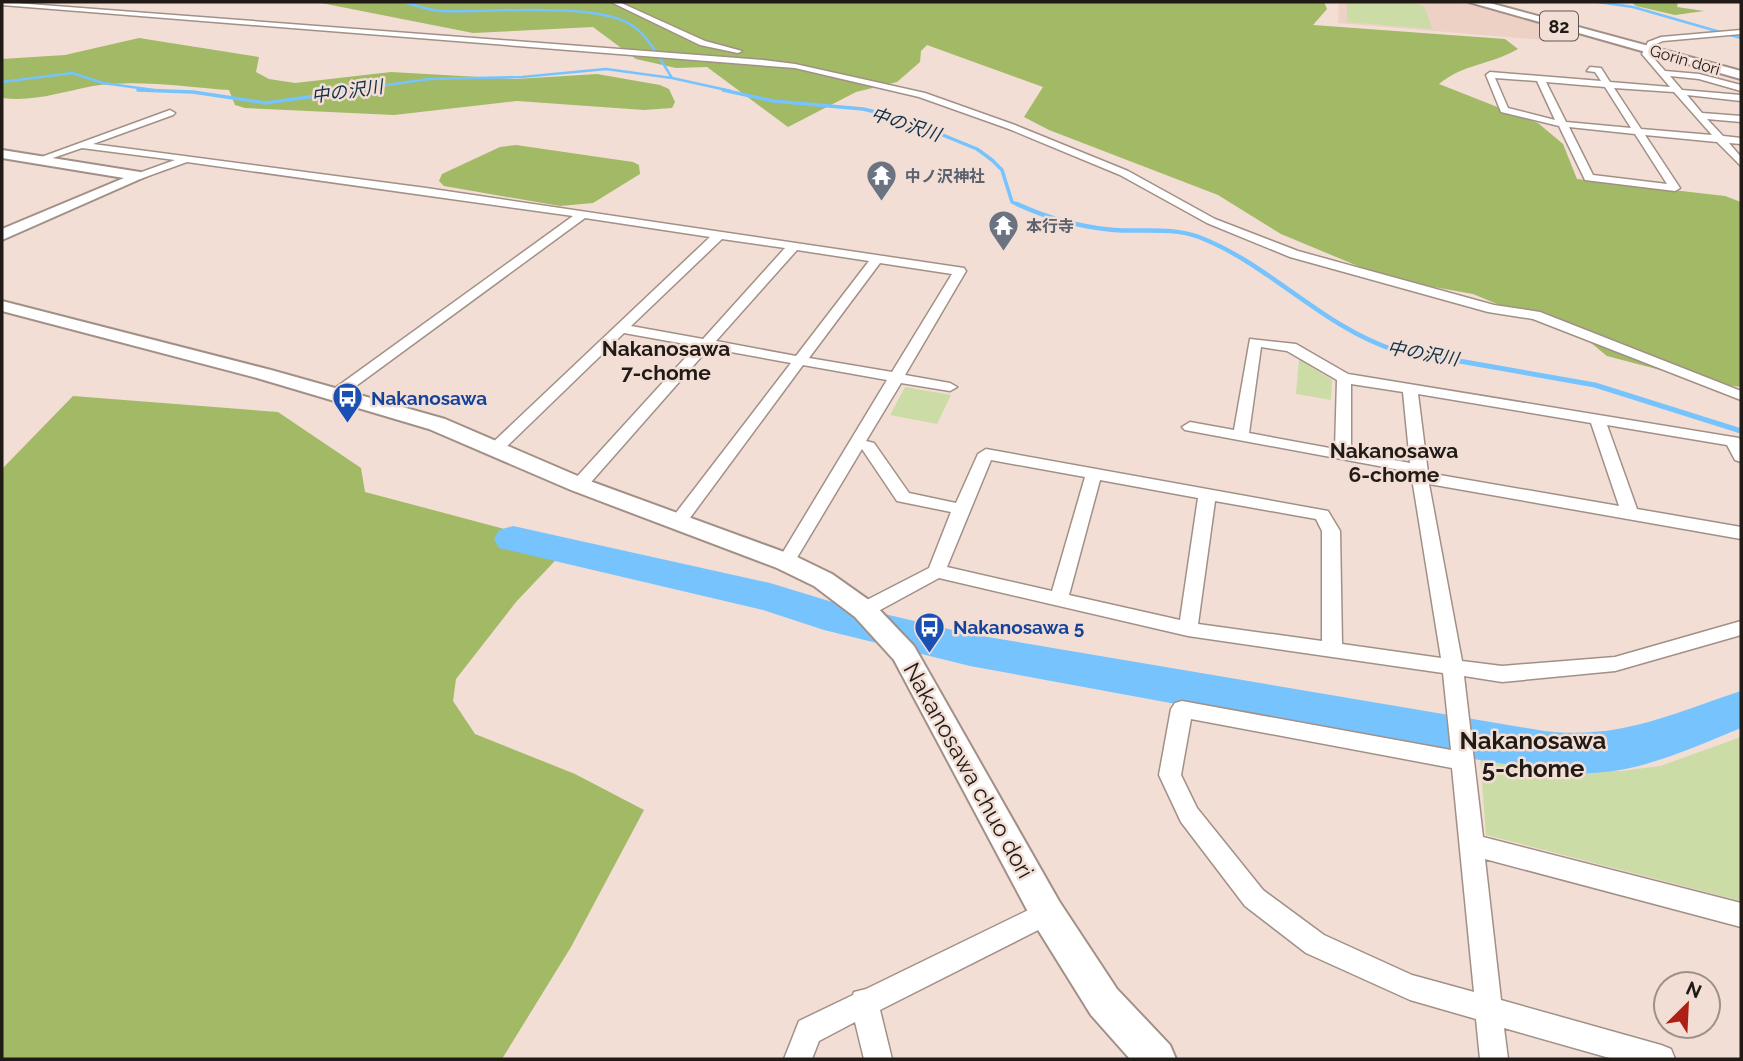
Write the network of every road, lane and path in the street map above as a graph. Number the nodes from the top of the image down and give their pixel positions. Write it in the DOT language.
graph roads {
  1 [pos="614,2"];
  2 [pos="1474,2"];
  3 [pos="2,3"];
  4 [pos="1737,32"];
  5 [pos="1648,49"];
  6 [pos="795,66"];
  7 [pos="1590,69"];
  8 [pos="1662,73"];
  9 [pos="1741,75"];
  10 [pos="1540,79"];
  11 [pos="1606,84"];
  12 [pos="1741,88"];
  13 [pos="1677,91"];
  14 [pos="1741,97"];
  15 [pos="170,113"];
  16 [pos="1698,115"];
  17 [pos="1741,119"];
  18 [pos="1562,124"];
  19 [pos="1637,131"];
  20 [pos="1723,139"];
  21 [pos="1741,141"];
  22 [pos="82,145"];
  23 [pos="2,153"];
  24 [pos="41,159"];
  25 [pos="187,160"];
  26 [pos="1741,163"];
  27 [pos="140,176"];
  28 [pos="583,214"];
  29 [pos="2,235"];
  30 [pos="719,235"];
  31 [pos="794,246"];
  32 [pos="877,258"];
  33 [pos="2,306"];
  34 [pos="623,329"];
  35 [pos="707,344"];
  36 [pos="800,361"];
  37 [pos="896,378"];
  38 [pos="1344,378"];
  39 [pos="950,387"];
  40 [pos="1410,389"];
  41 [pos="336,394"];
  42 [pos="1741,396"];
  43 [pos="1597,419"];
  44 [pos="1190,427"];
  45 [pos="1241,436"];
  46 [pos="858,443"];
  47 [pos="495,449"];
  48 [pos="1343,455"];
  49 [pos="1741,457"];
  50 [pos="1094,473"];
  51 [pos="1420,473"];
  52 [pos="579,485"];
  53 [pos="1207,494"];
  54 [pos="960,509"];
  55 [pos="1630,513"];
  56 [pos="678,522"];
  57 [pos="1741,533"];
  58 [pos="786,562"];
  59 [pos="937,571"];
  60 [pos="1059,598"];
  61 [pos="864,610"];
  62 [pos="1741,628"];
  63 [pos="1188,629"];
  64 [pos="1332,650"];
  65 [pos="1453,669"];
  66 [pos="1464,757"];
  67 [pos="1472,845"];
  68 [pos="1047,913"];
  69 [pos="1741,915"];
  70 [pos="864,1001"];
  71 [pos="1488,1009"];
  72 [pos="798,1059"];
  73 [pos="878,1059"];
  74 [pos="1156,1059"];
  75 [pos="1494,1059"];
  76 [pos="1661,1059"];
  1 -- 6 [label="street"];
  2 -- 5 [label="main road, Gorin dori / 82"];
  3 -- 6 [label="street"];
  4 -- 5 [label="street"];
  5 -- 8 [label="street"];
  5 -- 9 [label="main road, Gorin dori / 82"];
  6 -- 42 [label="street"];
  7 -- 11 [label="street"];
  8 -- 12 [label="street"];
  8 -- 13 [label="street"];
  10 -- 11 [label="street"];
  10 -- 18 [label="street"];
  10 -- 18 [label="street"];
  11 -- 13 [label="street"];
  11 -- 19 [label="street"];
  13 -- 14 [label="street"];
  13 -- 16 [label="street"];
  15 -- 22 [label="street"];
  16 -- 17 [label="street"];
  16 -- 20 [label="street"];
  18 -- 19 [label="street"];
  18 -- 19 [label="street"];
  19 -- 20 [label="street"];
  20 -- 21 [label="street"];
  20 -- 26 [label="street"];
  22 -- 24 [label="street"];
  22 -- 25 [label="street"];
  23 -- 24 [label="street"];
  24 -- 27 [label="street"];
  25 -- 27 [label="street"];
  25 -- 28 [label="street"];
  27 -- 29 [label="street"];
  28 -- 30 [label="street"];
  28 -- 41 [label="street"];
  30 -- 31 [label="street"];
  30 -- 34 [label="street"];
  31 -- 32 [label="street"];
  31 -- 35 [label="street"];
  32 -- 36 [label="street"];
  32 -- 37 [label="street"];
  33 -- 41 [label="street, Nakanosawa chuo dori"];
  34 -- 35 [label="street"];
  34 -- 47 [label="street"];
  35 -- 36 [label="street"];
  35 -- 52 [label="street"];
  36 -- 37 [label="street"];
  36 -- 56 [label="street"];
  37 -- 39 [label="street"];
  37 -- 46 [label="street"];
  38 -- 40 [label="street"];
  38 -- 45 [label="street"];
  38 -- 48 [label="street"];
  40 -- 43 [label="street"];
  40 -- 51 [label="street"];
  41 -- 47 [label="street, Nakanosawa chuo dori"];
  43 -- 49 [label="street"];
  43 -- 55 [label="street"];
  44 -- 45 [label="street"];
  45 -- 48 [label="street"];
  46 -- 54 [label="street"];
  46 -- 58 [label="street"];
  47 -- 52 [label="street, Nakanosawa chuo dori"];
  48 -- 51 [label="street"];
  50 -- 53 [label="street"];
  50 -- 54 [label="street"];
  50 -- 60 [label="street"];
  51 -- 55 [label="street"];
  51 -- 65 [label="street"];
  52 -- 56 [label="street, Nakanosawa chuo dori"];
  53 -- 63 [label="street"];
  53 -- 64 [label="street"];
  54 -- 59 [label="street"];
  55 -- 57 [label="street"];
  56 -- 58 [label="street, Nakanosawa chuo dori"];
  58 -- 61 [label="street, Nakanosawa chuo dori"];
  59 -- 60 [label="street"];
  59 -- 61 [label="street"];
  60 -- 63 [label="street"];
  61 -- 68 [label="street, Nakanosawa chuo dori"];
  62 -- 65 [label="street"];
  63 -- 64 [label="street"];
  64 -- 65 [label="street"];
  65 -- 66 [label="street"];
  66 -- 67 [label="street"];
  66 -- 71 [label="street"];
  67 -- 69 [label="street"];
  67 -- 71 [label="street"];
  68 -- 70 [label="street"];
  68 -- 74 [label="street, Nakanosawa chuo dori"];
  70 -- 72 [label="street"];
  70 -- 73 [label="street"];
  71 -- 75 [label="street"];
  71 -- 76 [label="street"];
}
